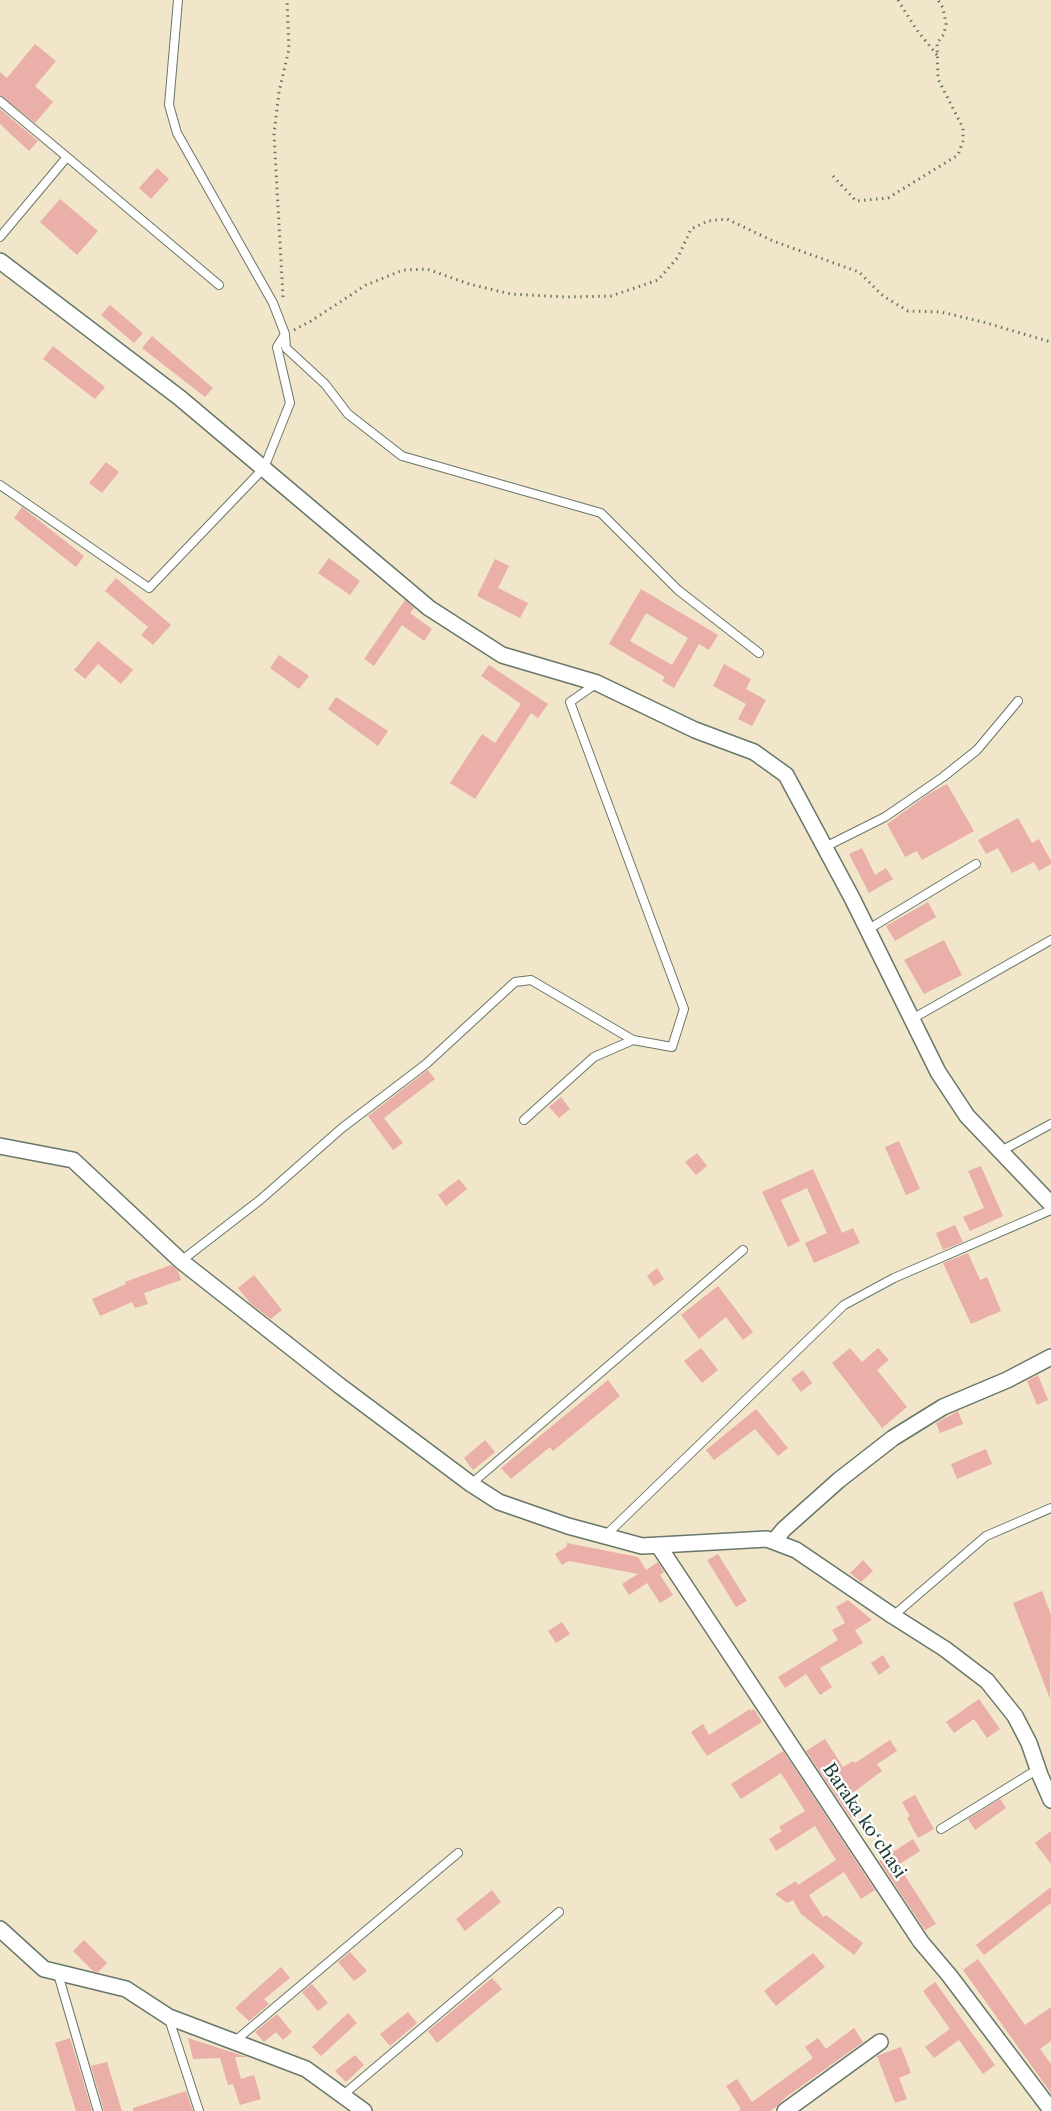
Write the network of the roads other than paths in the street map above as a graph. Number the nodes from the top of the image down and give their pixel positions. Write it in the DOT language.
graph roads {
  1 [pos="177,0"];
  2 [pos="0,101"];
  3 [pos="67,157"];
  4 [pos="0,237"];
  5 [pos="0,261"];
  6 [pos="219,285"];
  7 [pos="285,334"];
  8 [pos="264,468"];
  9 [pos="0,485"];
  10 [pos="759,653"];
  11 [pos="597,683"];
  12 [pos="1018,700"];
  13 [pos="825,847"];
  14 [pos="976,864"];
  15 [pos="867,930"];
  16 [pos="1051,940"];
  17 [pos="912,1019"];
  18 [pos="633,1040"];
  19 [pos="524,1120"];
  20 [pos="1051,1124"];
  21 [pos="0,1146"];
  22 [pos="1001,1151"];
  23 [pos="1051,1204"];
  24 [pos="1051,1210"];
  25 [pos="743,1250"];
  26 [pos="181,1261"];
  27 [pos="1051,1357"];
  28 [pos="471,1484"];
  29 [pos="1051,1508"];
  30 [pos="605,1536"];
  31 [pos="774,1541"];
  32 [pos="658,1545"];
  33 [pos="892,1616"];
  34 [pos="1038,1769"];
  35 [pos="1051,1800"];
  36 [pos="941,1829"];
  37 [pos="458,1853"];
  38 [pos="559,1912"];
  39 [pos="0,1929"];
  40 [pos="58,1974"];
  41 [pos="169,2017"];
  42 [pos="235,2041"];
  43 [pos="880,2042"];
  44 [pos="343,2095"];
  45 [pos="1051,2110"];
  46 [pos="98,2111"];
  47 [pos="199,2111"];
  48 [pos="364,2111"];
  49 [pos="784,2111"];
  1 -- 7 [label="lane"];
  2 -- 3 [label="lane"];
  3 -- 4 [label="lane"];
  3 -- 6 [label="lane"];
  5 -- 8 [label="street"];
  7 -- 8 [label="lane"];
  7 -- 10 [label="lane"];
  8 -- 9 [label="lane"];
  8 -- 11 [label="street"];
  11 -- 13 [label="street"];
  11 -- 18 [label="lane"];
  12 -- 13 [label="lane"];
  13 -- 15 [label="street"];
  14 -- 15 [label="lane"];
  15 -- 17 [label="street"];
  16 -- 17 [label="lane"];
  17 -- 22 [label="street"];
  18 -- 19 [label="lane"];
  18 -- 26 [label="lane"];
  20 -- 22 [label="lane"];
  21 -- 26 [label="street"];
  22 -- 23 [label="street"];
  24 -- 30 [label="lane"];
  25 -- 28 [label="lane"];
  26 -- 28 [label="street"];
  27 -- 31 [label="street"];
  28 -- 30 [label="street"];
  29 -- 33 [label="lane"];
  30 -- 32 [label="street"];
  31 -- 32 [label="street"];
  31 -- 33 [label="street"];
  32 -- 45 [label="street, Baraka koʻchasi"];
  33 -- 34 [label="street"];
  34 -- 35 [label="street"];
  34 -- 36 [label="lane"];
  37 -- 42 [label="lane"];
  38 -- 44 [label="lane"];
  39 -- 40 [label="street"];
  40 -- 41 [label="street"];
  40 -- 46 [label="lane"];
  41 -- 42 [label="street"];
  41 -- 47 [label="lane"];
  42 -- 44 [label="street"];
  43 -- 49 [label="street"];
  44 -- 48 [label="street"];
}
